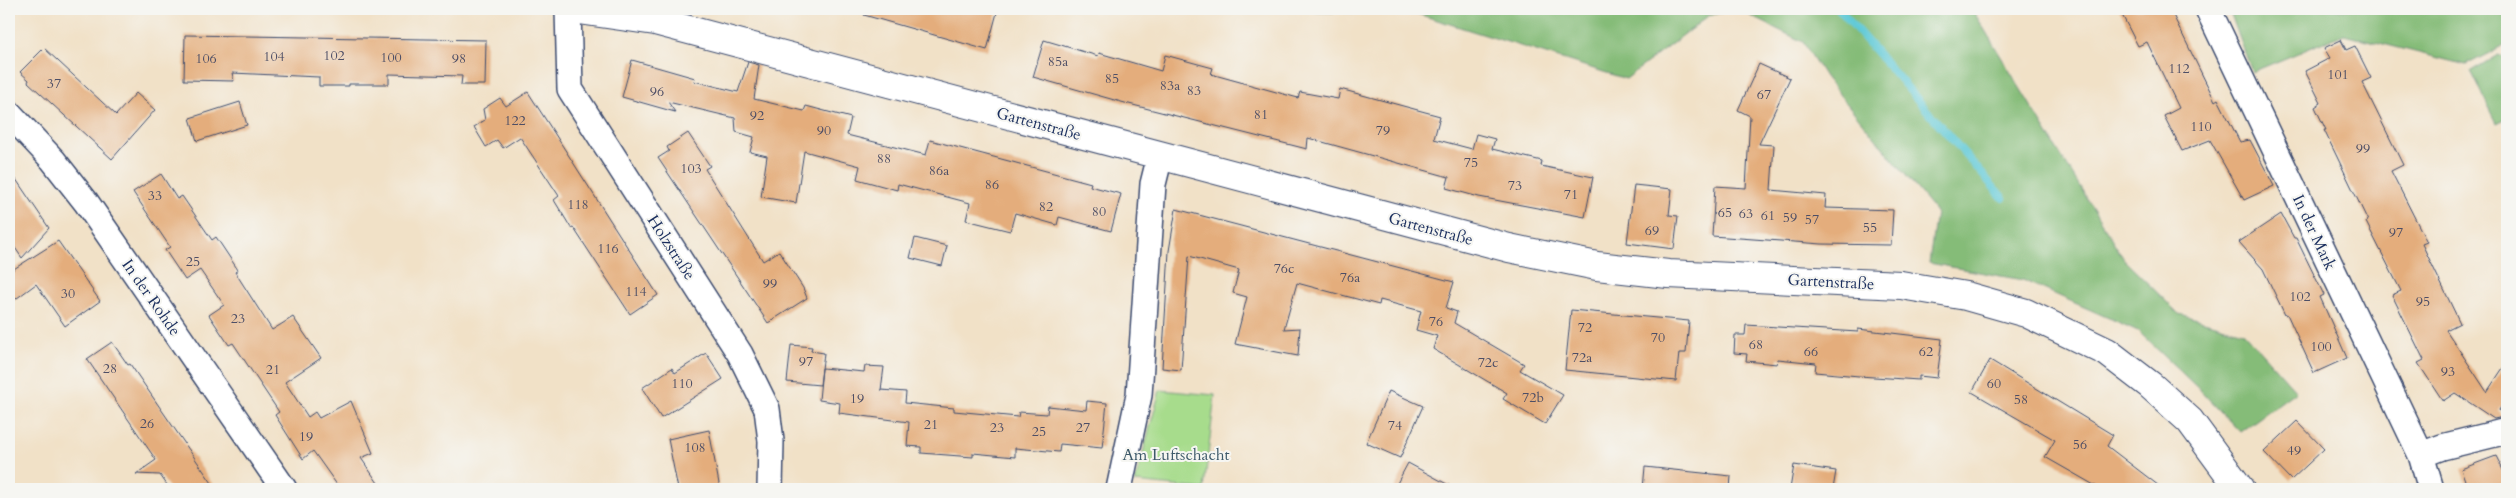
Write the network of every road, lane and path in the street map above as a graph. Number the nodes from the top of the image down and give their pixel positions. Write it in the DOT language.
graph roads {
  1 [pos="568,9"];
  2 [pos="572,9"];
  3 [pos="2208,9"];
  4 [pos="9,113"];
  5 [pos="1160,156"];
  6 [pos="2507,431"];
  7 [pos="2421,455"];
  8 [pos="284,489"];
  9 [pos="770,489"];
  10 [pos="1119,489"];
  11 [pos="2240,489"];
  12 [pos="2431,489"];
  1 -- 9 [label="street, Holzstraße"];
  2 -- 5 [label="street, Gartenstraße"];
  3 -- 7 [label="street, In der Mark"];
  4 -- 8 [label="street, In der Rohde"];
  5 -- 10 [label="street"];
  5 -- 11 [label="street, Gartenstraße"];
  6 -- 7 [label="street"];
  7 -- 12 [label="street, In der Mark"];
}
